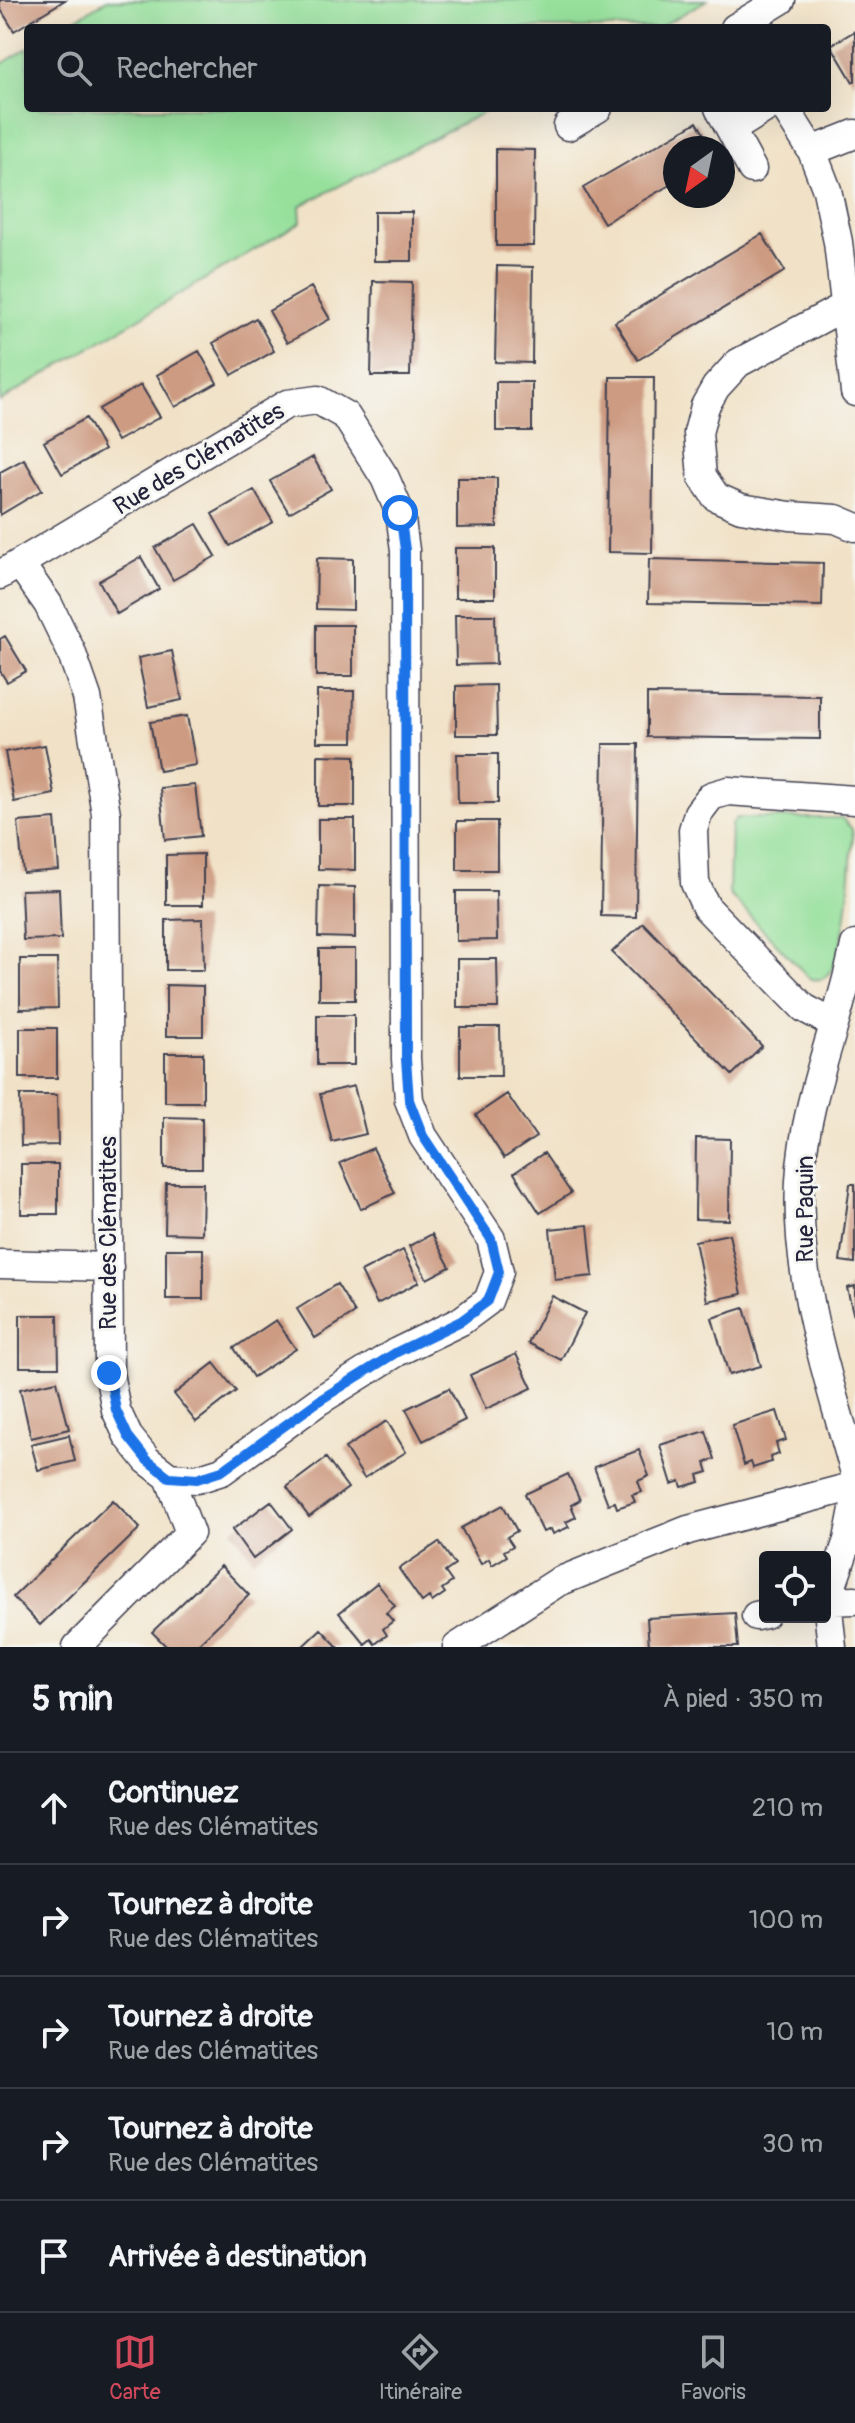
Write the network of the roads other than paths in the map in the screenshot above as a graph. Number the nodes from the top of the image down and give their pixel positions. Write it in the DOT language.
graph roads {
  1 [pos="781,0"];
  2 [pos="742,24"];
  3 [pos="591,112"];
  4 [pos="751,112"];
  5 [pos="788,112"];
  6 [pos="725,119"];
  7 [pos="568,126"];
  8 [pos="855,134"];
  9 [pos="812,151"];
  10 [pos="752,169"];
  11 [pos="845,306"];
  12 [pos="855,392"];
  13 [pos="855,527"];
  14 [pos="10,569"];
  15 [pos="855,800"];
  16 [pos="855,947"];
  17 [pos="834,1024"];
  18 [pos="0,1264"];
  19 [pos="109,1267"];
  20 [pos="855,1473"];
  21 [pos="169,1477"];
  22 [pos="855,1486"];
  23 [pos="855,1504"];
  24 [pos="836,1600"];
  25 [pos="77,1647"];
  26 [pos="457,1647"];
  27 [pos="832,1647"];
  1 -- 2 [label="street"];
  3 -- 7 [label="street"];
  4 -- 6 [label="street"];
  5 -- 9 [label="street"];
  6 -- 10 [label="street"];
  8 -- 9 [label="street"];
  9 -- 11 [label="street"];
  11 -- 12 [label="street"];
  11 -- 13 [label="street"];
  14 -- 19 [label="street, Rue des Clématites"];
  14 -- 21 [label="street, Rue des Clématites"];
  15 -- 17 [label="street"];
  16 -- 17 [label="street, Rue Paquin"];
  17 -- 20 [label="street, Rue Paquin"];
  18 -- 19 [label="street"];
  19 -- 21 [label="street, Rue des Clématites"];
  21 -- 25 [label="street"];
  22 -- 26 [label="street"];
  23 -- 24 [label="street"];
  24 -- 27 [label="street"];
}
